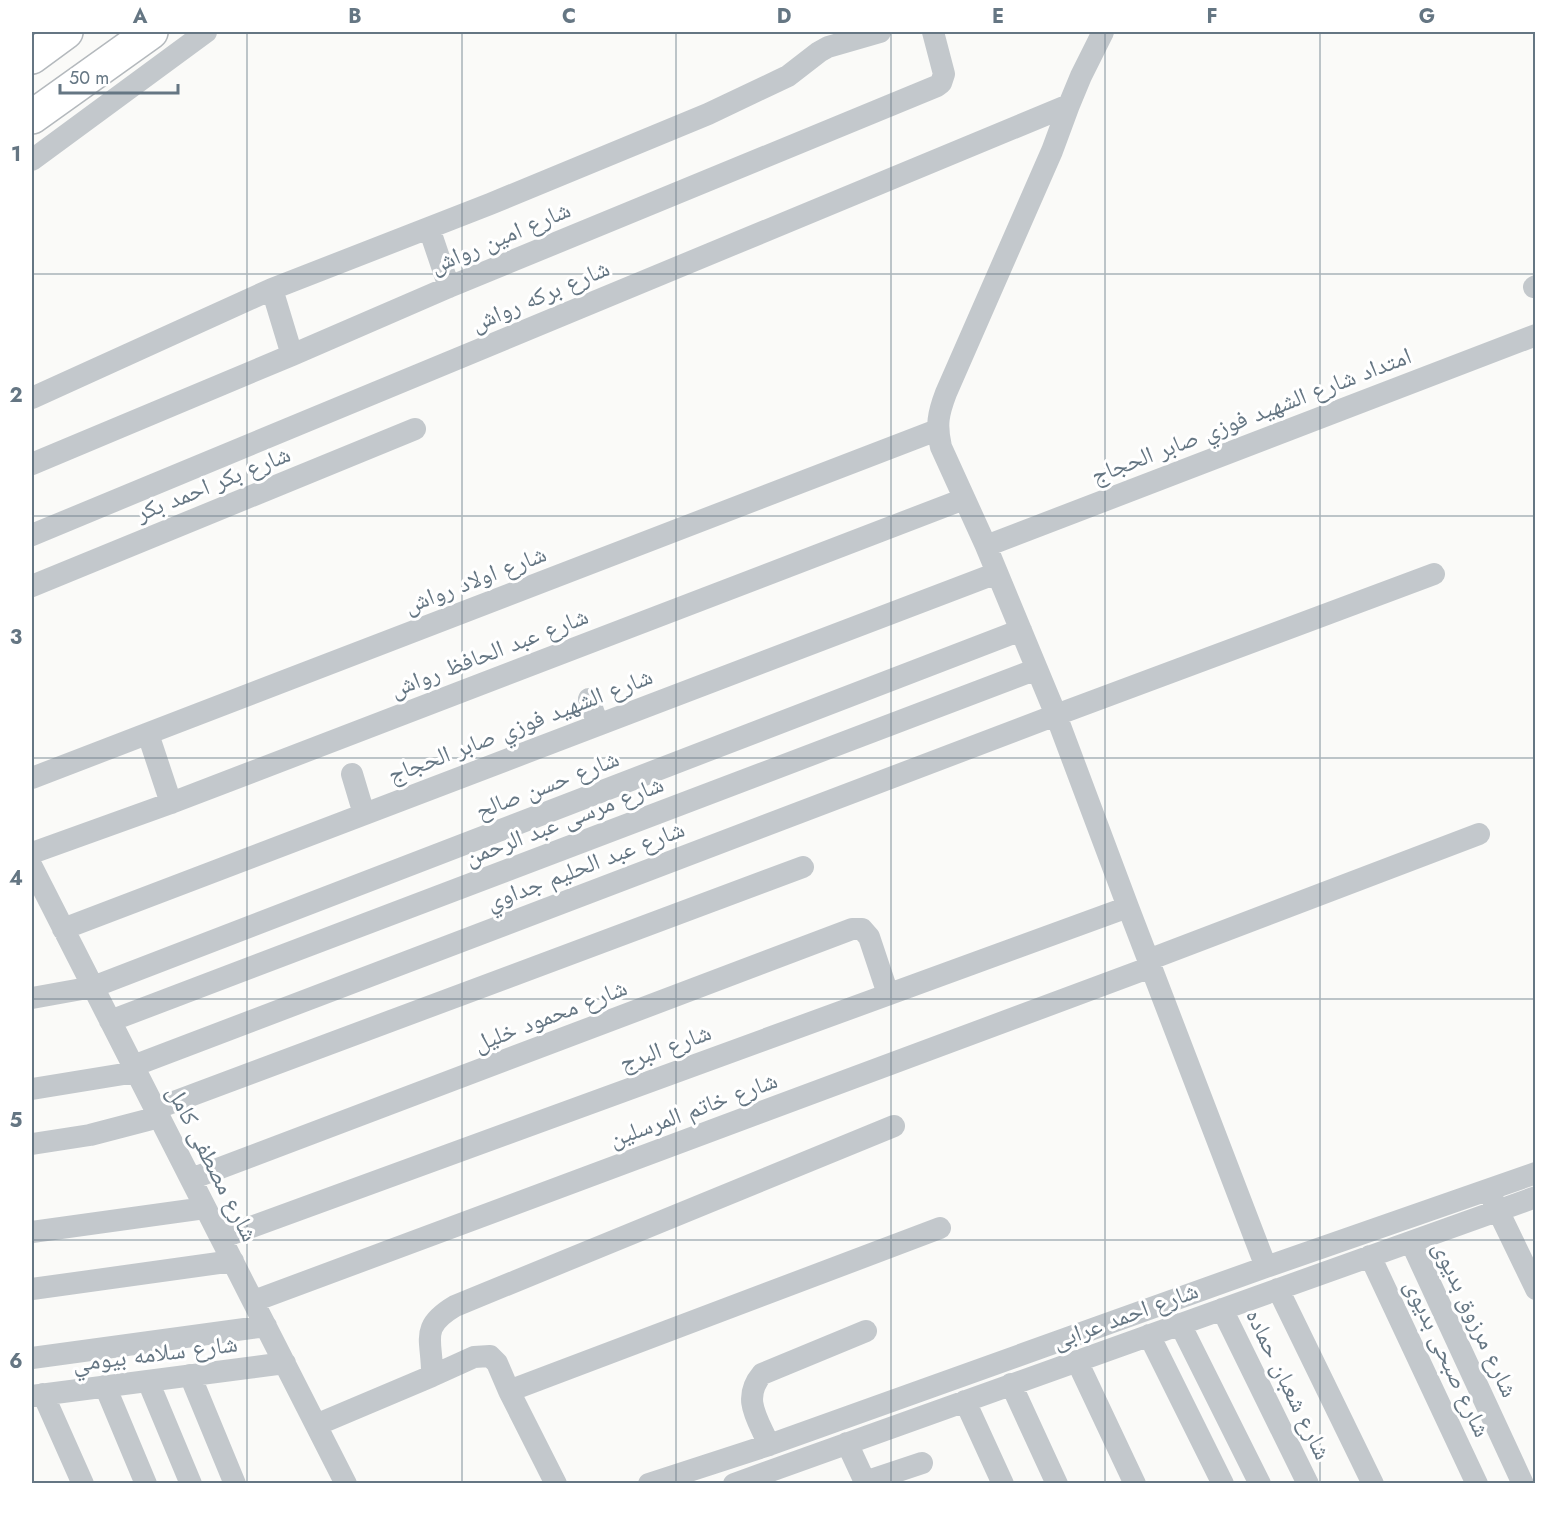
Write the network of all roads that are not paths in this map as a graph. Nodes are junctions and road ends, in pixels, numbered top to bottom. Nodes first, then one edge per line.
1 (66, 32) edge
2 (151, 32) edge
3 (206, 32) edge
4 (880, 32) edge
5 (933, 32) edge
6 (1103, 32) edge
7 (32, 57) edge
8 (1069, 105) junction
9 (32, 117) edge
10 (32, 160) edge
11 (429, 228) junction
12 (449, 286) junction
13 (272, 289) junction
14 (1536, 335) edge
15 (292, 355) junction
16 (32, 398) edge
17 (414, 429) dead end
18 (937, 430) junction
19 (32, 464) edge
20 (964, 499) junction
21 (32, 535) edge
22 (986, 546) junction
23 (997, 573) junction
24 (1434, 574) dead end
25 (32, 586) edge
26 (1021, 630) junction
27 (1037, 669) junction
28 (589, 699) dead end
29 (1056, 716) junction
30 (598, 724) junction
31 (148, 734) junction
32 (352, 774) dead end
33 (32, 778) edge
34 (171, 803) junction
35 (364, 814) junction
36 (1479, 834) dead end
37 (32, 853) edge
38 (32, 867) edge
39 (803, 867) dead end
40 (1128, 907) junction
41 (63, 928) junction
42 (1150, 964) junction
43 (93, 987) junction
44 (888, 994) junction
45 (32, 998) edge
46 (110, 1021) junction
47 (135, 1069) junction
48 (32, 1089) edge
49 (157, 1113) junction
50 (894, 1126) dead end
51 (32, 1144) edge
52 (1536, 1173) edge
53 (191, 1179) junction
54 (1536, 1197) edge
55 (1494, 1200) junction
56 (205, 1208) junction
57 (940, 1228) dead end
58 (32, 1232) edge
59 (221, 1238) junction
60 (1411, 1242) junction
61 (1370, 1256) junction
62 (233, 1261) junction
63 (1266, 1267) junction
64 (32, 1289) edge
65 (1278, 1289) junction
66 (1536, 1289) edge
67 (254, 1301) junction
68 (1222, 1309) junction
69 (1180, 1324) junction
70 (267, 1326) junction
71 (866, 1331) dead end
72 (1149, 1335) junction
73 (32, 1358) edge
74 (1077, 1361) junction
75 (285, 1363) junction
76 (190, 1375) junction
77 (432, 1376) junction
78 (148, 1381) junction
79 (1011, 1384) junction
80 (105, 1386) junction
81 (509, 1391) junction
82 (37, 1395) edge
83 (965, 1401) junction
84 (316, 1425) junction
85 (847, 1443) junction
86 (769, 1445) junction
87 (922, 1463) dead end
88 (782, 1475) edge
89 (744, 1482) edge
90 (866, 1483) edge
91 (83, 1484) edge
92 (146, 1484) edge
93 (191, 1484) edge
94 (235, 1484) edge
95 (346, 1484) edge
96 (556, 1484) edge
97 (649, 1484) edge
98 (1003, 1484) edge
99 (1057, 1484) edge
100 (1135, 1484) edge
101 (1223, 1484) edge
102 (1260, 1484) edge
103 (1308, 1484) edge
104 (1373, 1484) edge
105 (1477, 1484) edge
106 (1523, 1484) edge

1 - 7 highway
2 - 9 highway
3 - 10 street
4 - 11 street
5 - 12 street, شارع امين رواش
6 - 8 street
8 - 18 street
8 - 21 street, شارع بركه رواش
11 - 12 street
11 - 13 street
12 - 15 street, شارع امين رواش
13 - 15 street
13 - 16 street
14 - 22 street, امتداد شارع الشهيد فوزي صابر الحجاج
15 - 19 street, شارع امين رواش
17 - 25 street, شارع بكر احمد بكر
18 - 20 street
18 - 31 street, شارع اولاد رواش
20 - 22 street
20 - 34 street, شارع عبد الحافظ رواش
22 - 23 street
23 - 26 street
23 - 30 street, شارع الشهيد فوزي صابر الحجاج
24 - 29 street, شارع عبد الحليم جداوي
26 - 27 street
26 - 43 street, شارع حسن صالح
27 - 29 street
27 - 46 street, شارع مرسى عبد الرحمن
28 - 30 street
29 - 40 street
29 - 47 street, شارع عبد الحليم جداوي
30 - 35 street, شارع الشهيد فوزي صابر الحجاج
31 - 33 street, شارع اولاد رواش
31 - 34 street
32 - 35 street
34 - 37 street, شارع عبد الحافظ رواش
35 - 41 street, شارع الشهيد فوزي صابر الحجاج
36 - 42 street, شارع خاتم المرسلين
38 - 41 street, شارع مصطفى كامل
39 - 49 street
40 - 42 street
40 - 44 street, شارع البرج
41 - 43 street, شارع مصطفى كامل
42 - 63 street
42 - 67 street, شارع خاتم المرسلين
43 - 45 street, شارع حسن صالح
43 - 46 street, شارع مصطفى كامل
44 - 53 street, شارع محمود خليل
44 - 59 street, شارع البرج
46 - 47 street, شارع مصطفى كامل
47 - 48 street, شارع عبد الحليم جداوي
47 - 49 street, شارع مصطفى كامل
49 - 51 street
49 - 53 street, شارع مصطفى كامل
50 - 77 street
52 - 55 street
53 - 56 street, شارع مصطفى كامل
54 - 55 street, شارع احمد عرابى
55 - 60 street, شارع احمد عرابى
55 - 63 street
55 - 66 street
56 - 58 street
56 - 59 street, شارع مصطفى كامل
57 - 81 street
59 - 62 street, شارع مصطفى كامل
60 - 61 street, شارع احمد عرابى
60 - 106 street, شارع مرزوق بديوى
61 - 65 street, شارع احمد عرابى
61 - 105 street, شارع صبحى بديوى
62 - 64 street
62 - 67 street, شارع مصطفى كامل
63 - 86 street
65 - 68 street, شارع احمد عرابى
65 - 104 street
67 - 70 street, شارع مصطفى كامل
68 - 69 street, شارع احمد عرابى
68 - 103 street, شارع شعبان حماده
69 - 72 street, شارع احمد عرابى
69 - 102 street
70 - 73 street
70 - 75 street, شارع مصطفى كامل
71 - 86 street
72 - 74 street, شارع احمد عرابى
72 - 101 street
74 - 79 street, شارع احمد عرابى
74 - 100 street
75 - 76 street, شارع سلامه بيومي
75 - 84 street, شارع مصطفى كامل
76 - 78 street, شارع سلامه بيومي
76 - 94 street
77 - 81 street
77 - 84 street
78 - 80 street, شارع سلامه بيومي
78 - 93 street
79 - 83 street, شارع احمد عرابى
79 - 99 street
80 - 82 street, شارع سلامه بيومي
80 - 92 street
81 - 96 street
82 - 91 street
83 - 85 street, شارع احمد عرابى
83 - 98 street
84 - 95 street, شارع مصطفى كامل
85 - 88 street, شارع احمد عرابى
85 - 90 street
86 - 97 street
87 - 90 street
88 - 89 street, شارع احمد عرابى

